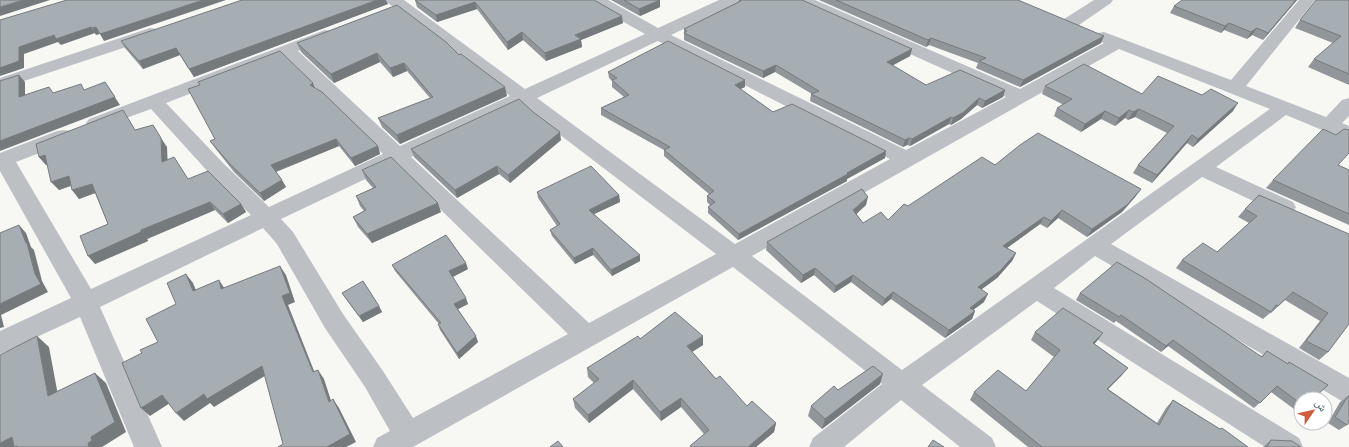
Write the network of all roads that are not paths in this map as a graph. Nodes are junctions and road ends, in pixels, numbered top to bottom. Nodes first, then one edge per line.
1 (596, 0) edge
2 (732, 0) edge
3 (802, 0) edge
4 (1105, 0) edge
5 (1299, 2) edge
6 (399, 5) edge
7 (164, 28) edge
8 (338, 31) edge
9 (659, 35) junction
10 (1117, 43) junction
11 (287, 50) junction
12 (0, 84) edge
13 (1234, 89) junction
14 (1020, 96) junction
15 (524, 97) junction
16 (153, 100) junction
17 (1349, 104) edge
18 (1284, 108) junction
19 (1329, 126) junction
20 (1349, 134) edge
21 (398, 155) junction
22 (907, 159) junction
23 (2, 160) edge
24 (1201, 168) junction
25 (1300, 214) edge
26 (266, 218) junction
27 (1094, 245) junction
28 (734, 255) junction
29 (1036, 289) junction
30 (86, 303) junction
31 (586, 336) junction
32 (0, 343) edge
33 (902, 384) junction
34 (1349, 392) edge
35 (408, 436) junction
36 (148, 447) edge
37 (388, 447) edge
38 (823, 447) edge
39 (982, 447) edge
40 (1289, 447) edge

1 - 9 street
2 - 9 street
3 - 14 street
4 - 10 street
5 - 13 street
6 - 15 street
7 - 12 street
8 - 11 street
9 - 15 street
9 - 22 street
10 - 13 street
10 - 14 street
11 - 16 street
11 - 21 street
13 - 18 street
14 - 22 street
15 - 21 street
15 - 28 street
16 - 23 street
16 - 26 street
17 - 19 street
18 - 19 street
18 - 24 street
19 - 20 street
21 - 26 street
21 - 31 street
22 - 28 street
23 - 30 street
24 - 25 street
24 - 27 street
26 - 30 street
26 - 35 street
27 - 29 street
27 - 34 street
28 - 31 street
28 - 33 street
29 - 33 street
29 - 40 street
30 - 32 street
30 - 36 street
31 - 35 street
33 - 38 street
33 - 39 street
35 - 37 street

